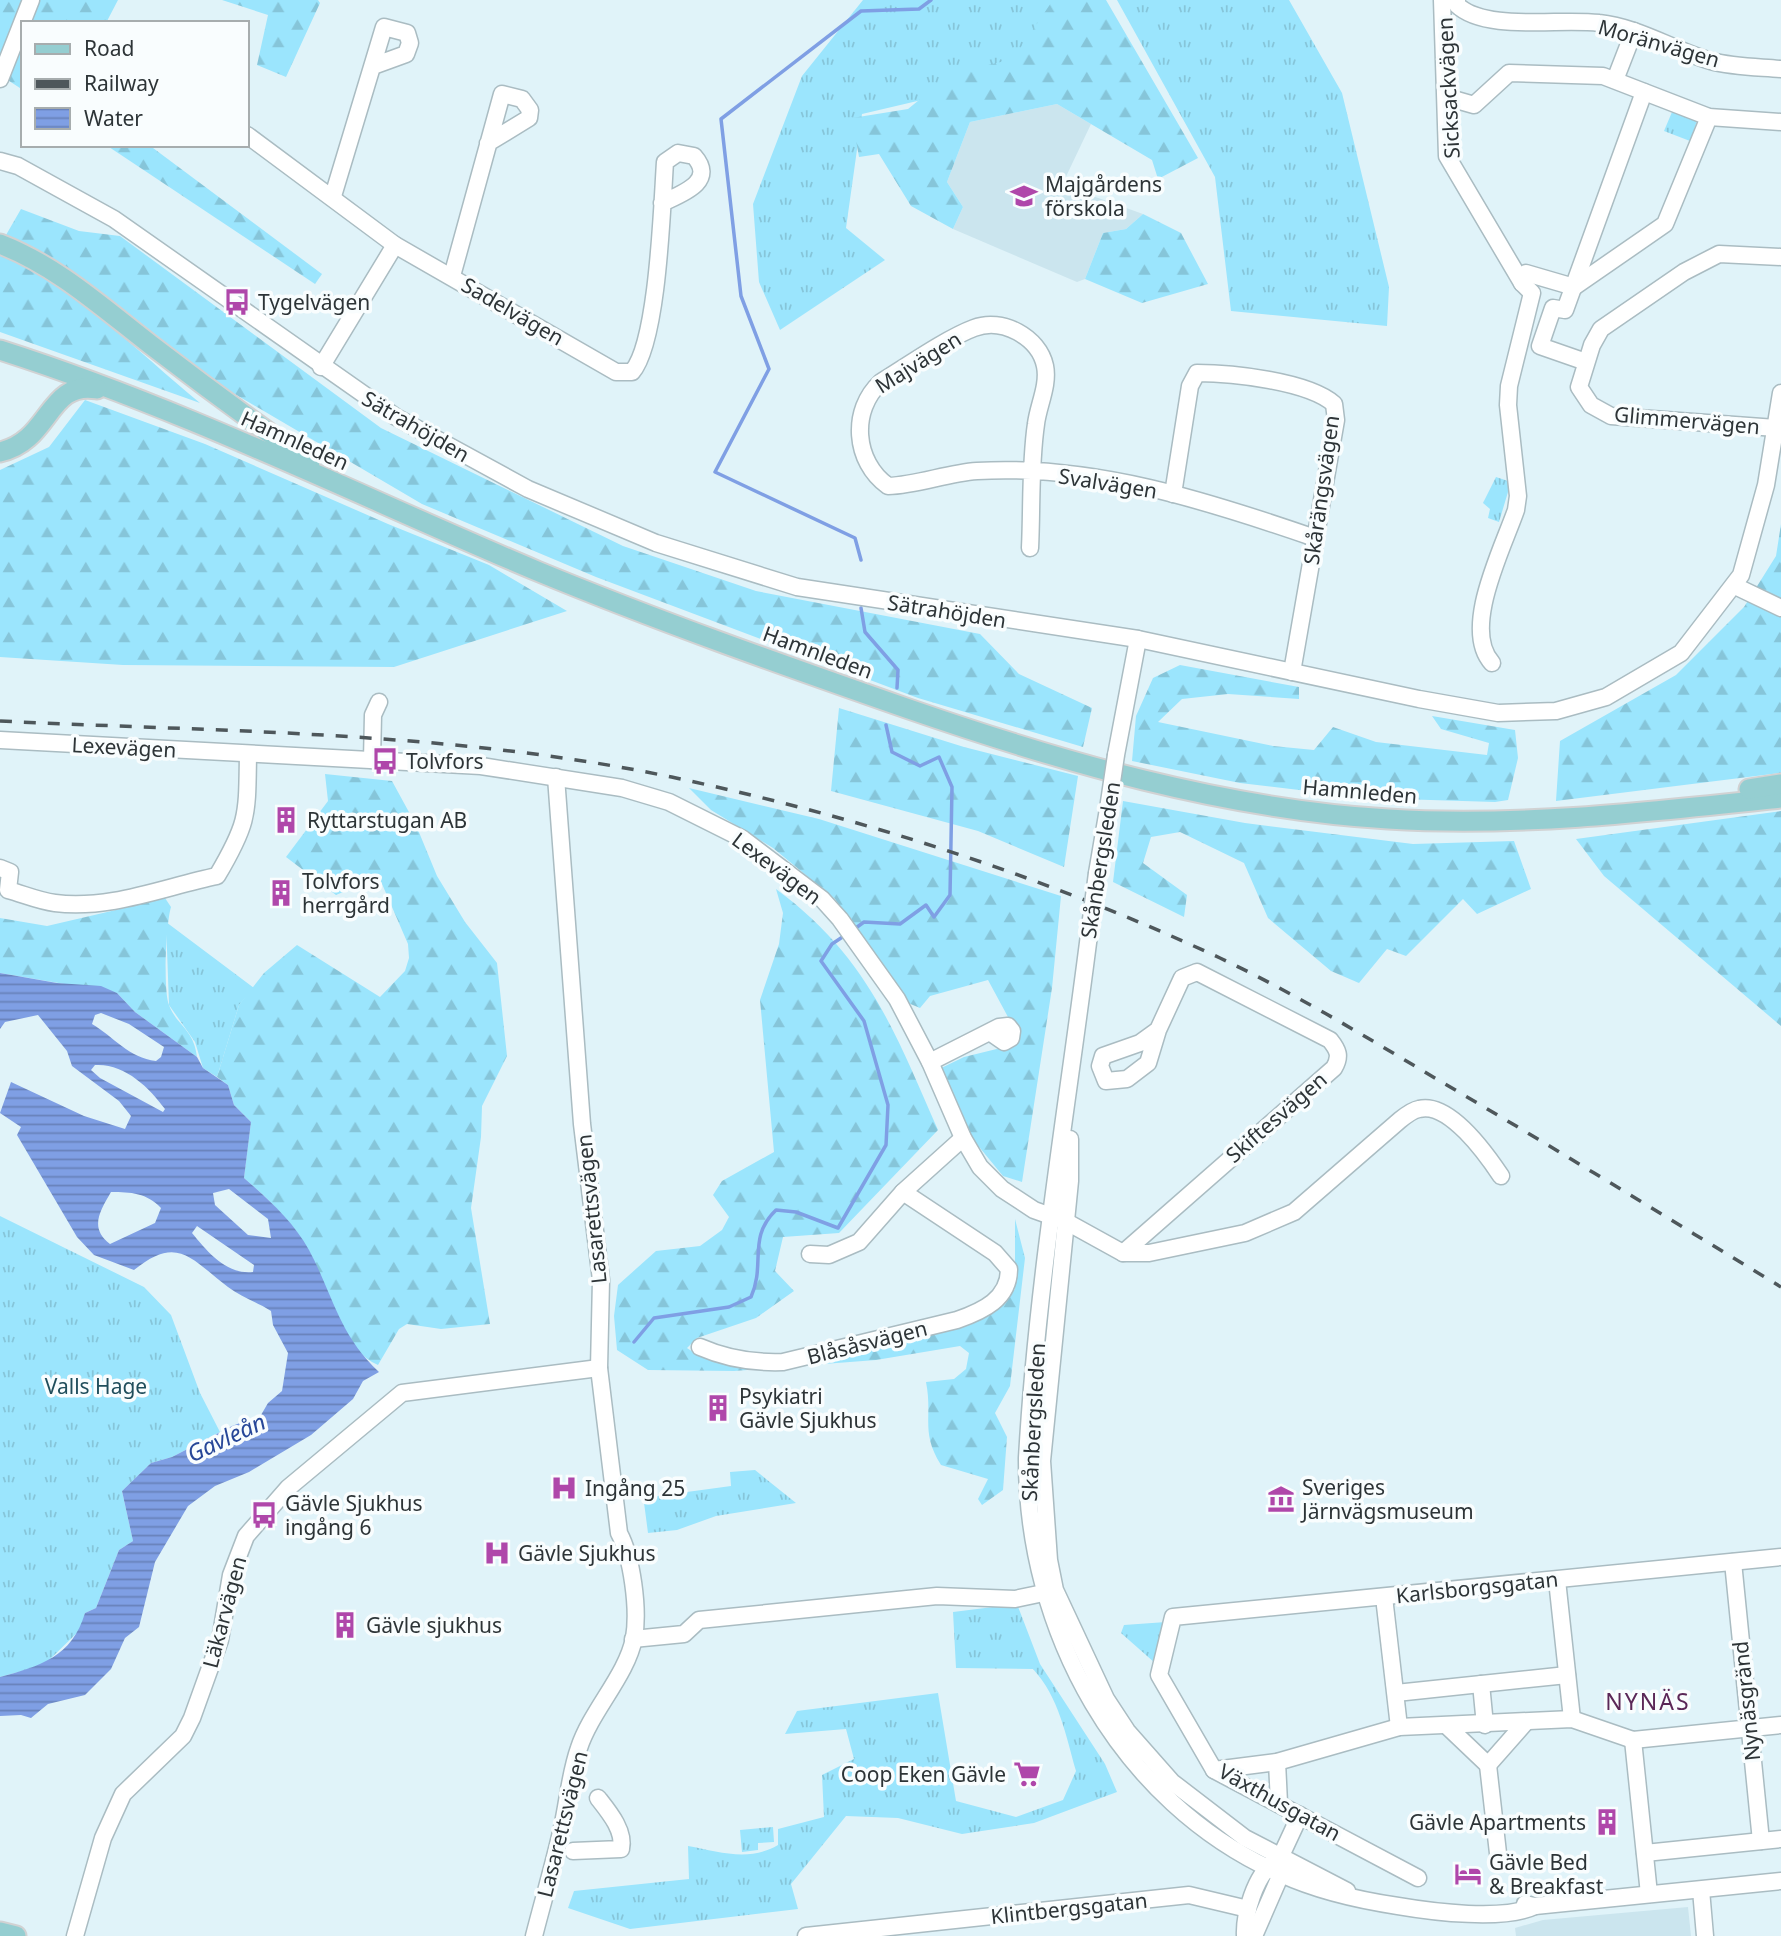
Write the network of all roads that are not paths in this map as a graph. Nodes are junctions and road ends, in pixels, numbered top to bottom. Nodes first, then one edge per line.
1 (31, 0) edge
2 (1452, 2) edge
3 (23, 21) edge
4 (21, 25) edge
5 (1634, 31) junction
6 (373, 66) dead end
7 (1781, 69) edge
8 (0, 79) edge
9 (1615, 80) junction
10 (1644, 92) junction
11 (1446, 97) junction
12 (1709, 117) junction
13 (1781, 122) edge
14 (248, 136) edge
15 (488, 143) dead end
16 (0, 149) edge
17 (0, 161) edge
18 (18, 166) junction
19 (333, 196) junction
20 (662, 203) dead end
21 (0, 244) edge
22 (395, 244) junction
23 (1781, 257) edge
24 (452, 276) junction
25 (1522, 283) junction
26 (1574, 287) junction
27 (1521, 338) junction
28 (1540, 346) junction
29 (0, 350) edge
30 (1586, 362) junction
31 (321, 367) junction
32 (121, 393) junction
33 (1781, 393) edge
34 (1776, 428) junction
35 (0, 452) edge
36 (1033, 472) junction
37 (896, 486) joint
38 (348, 488) junction
39 (1173, 494) junction
40 (1315, 538) junction
41 (1030, 548) dead end
42 (1735, 586) junction
43 (1781, 608) edge
44 (1138, 639) junction
45 (1492, 663) dead end
46 (1292, 672) junction
47 (379, 702) dead end
48 (0, 740) edge
49 (247, 754) junction
50 (372, 760) junction
51 (556, 777) junction
52 (1781, 784) edge
53 (1781, 798) edge
54 (1663, 808) junction
55 (5, 870) edge
56 (1158, 1030) dead end
57 (991, 1033) dead end
58 (930, 1062) junction
59 (963, 1138) junction
60 (1500, 1176) dead end
61 (903, 1192) junction
62 (1057, 1219) junction
63 (1123, 1253) junction
64 (810, 1254) dead end
65 (700, 1347) dead end
66 (599, 1368) junction
67 (1781, 1557) edge
68 (1732, 1562) junction
69 (1557, 1580) junction
70 (1049, 1592) junction
71 (1384, 1597) junction
72 (1173, 1617) joint
73 (634, 1639) junction
74 (1567, 1675) junction
75 (1481, 1684) junction
76 (1396, 1693) junction
77 (1572, 1719) junction
78 (1525, 1723) junction
79 (1485, 1725) junction
80 (1781, 1725) edge
81 (1447, 1726) junction
82 (1399, 1727) junction
83 (1749, 1729) junction
84 (1633, 1740) junction
85 (1277, 1762) junction
86 (1488, 1765) junction
87 (1214, 1770) junction
88 (598, 1798) dead end
89 (1279, 1803) junction
90 (1300, 1815) junction
91 (1781, 1839) edge
92 (1761, 1841) junction
93 (573, 1851) dead end
94 (1645, 1853) junction
95 (1499, 1862) dead end
96 (1276, 1867) junction
97 (1418, 1878) dead end
98 (1781, 1881) edge
99 (1701, 1890) junction
100 (1649, 1894) junction
101 (1248, 1909) junction
102 (0, 1932) edge
103 (16, 1936) edge
104 (75, 1936) edge
105 (534, 1936) edge
106 (806, 1936) edge
107 (1245, 1936) edge
108 (1254, 1936) edge
109 (1705, 1936) edge

1 - 3 street
2 - 5 street, Moränvägen
2 - 11 street, Sicksackvägen
4 - 8 street
5 - 7 street, Moränvägen
5 - 9 street
6 - 19 street
9 - 10 street
9 - 11 street
10 - 12 street
10 - 26 street
11 - 25 street, Sicksackvägen
12 - 13 street
12 - 26 street
14 - 19 street, Sadelvägen
15 - 24 street
16 - 18 street, Sätrahöjden
17 - 18 street, Sätrahöjden
18 - 31 street, Sätrahöjden
19 - 22 street, Sadelvägen
20 - 24 street, Sadelvägen
21 - 38 main road
22 - 24 street, Sadelvägen
22 - 31 street
23 - 30 street, Glimmervägen
25 - 26 street
25 - 27 street, Sicksackvägen
26 - 28 street
27 - 28 street
27 - 45 street, Sicksackvägen
28 - 30 street
29 - 32 main road, Hamnleden
30 - 34 street, Glimmervägen
31 - 44 street, Sätrahöjden
32 - 35 main road
32 - 38 main road, Hamnleden
33 - 34 street, Sätrahöjden
34 - 42 street, Sätrahöjden
36 - 37 street, Svalvägen
36 - 37 street, Majvägen
36 - 39 street, Svalvägen
36 - 41 street, Majvägen
38 - 54 main road, Hamnleden
39 - 40 street, Svalvägen
39 - 40 street, Skårängsvägen
40 - 46 street, Skårängsvägen
42 - 43 street
42 - 46 street, Sätrahöjden
44 - 46 street, Sätrahöjden
44 - 62 street, Skånbergsleden, bridge
47 - 50 street
48 - 49 street, Lexevägen
49 - 50 street, Lexevägen
49 - 55 street
50 - 51 street, Lexevägen
51 - 58 street, Lexevägen
51 - 66 street, Lasarettsvägen
52 - 54 main road, Hamnleden
53 - 54 main road, Hamnleden
56 - 63 street, Skiftesvägen
57 - 58 street
58 - 59 street, Lexevägen
59 - 61 street
59 - 62 street, Lexevägen
60 - 63 street
61 - 64 street
61 - 65 street, Blåsåsvägen
62 - 63 street
62 - 70 street, Skånbergsleden
66 - 73 street, Lasarettsvägen
66 - 104 street, Läkarvägen
67 - 68 street, Karlsborgsgatan
68 - 69 street, Karlsborgsgatan
68 - 83 street, Nynäsgränd
69 - 71 street, Karlsborgsgatan
69 - 74 street
70 - 73 street
70 - 96 street, Skånbergsleden
71 - 72 street, Karlsborgsgatan
71 - 76 street
72 - 87 street, Växthusgatan
73 - 105 street, Lasarettsvägen
74 - 75 street
74 - 77 street
75 - 76 street
75 - 79 street
76 - 82 street
77 - 78 street
77 - 84 street
78 - 79 street
78 - 86 street
79 - 81 street
80 - 83 street
81 - 82 street
81 - 86 street
82 - 85 street
83 - 84 street
83 - 92 street, Nynäsgränd
84 - 94 street
85 - 87 street
85 - 89 street
86 - 95 street
87 - 89 street, Växthusgatan
88 - 93 street
89 - 90 street, Växthusgatan
90 - 96 street
90 - 97 street, Växthusgatan
91 - 92 street
92 - 94 street
94 - 100 street
96 - 100 street, Skånbergsleden
96 - 101 street
96 - 108 street
98 - 99 street
99 - 100 street
99 - 109 street
101 - 106 street, Klintbergsgatan
101 - 107 street
102 - 103 main road

